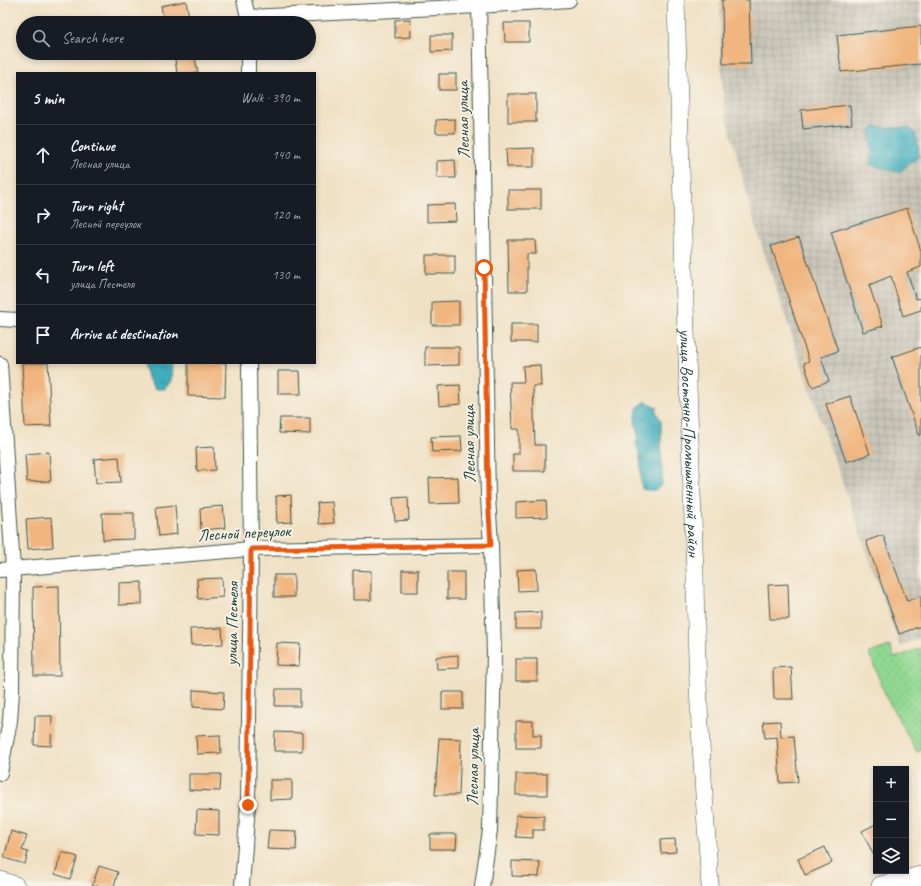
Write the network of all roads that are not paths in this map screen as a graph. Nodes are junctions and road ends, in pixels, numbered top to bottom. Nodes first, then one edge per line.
1 (244, 0) edge
2 (569, 0) edge
3 (676, 0) edge
4 (479, 3) edge
5 (247, 16) edge
6 (302, 16) edge
7 (248, 60) edge
8 (248, 72) edge
9 (0, 319) edge
10 (16, 320) edge
11 (0, 364) edge
12 (249, 364) edge
13 (491, 545) junction
14 (251, 549) junction
15 (6, 569) edge
16 (0, 773) edge
17 (921, 876) edge
18 (0, 881) edge
19 (14, 886) edge
20 (242, 886) edge
21 (482, 886) edge
22 (710, 886) edge
23 (881, 886) edge

1 - 5 street
2 - 4 street
3 - 22 street, улица Восточно-Промышленный район
4 - 6 street
4 - 13 street, Лесная улица
7 - 8 street
9 - 10 street
11 - 15 street
12 - 14 street, улица Пестеля
13 - 14 street, Лесной переулок
13 - 21 street, Лесная улица
14 - 15 street, Лесной переулок
14 - 20 street, улица Пестеля
15 - 16 street
17 - 23 main road
18 - 19 main road

